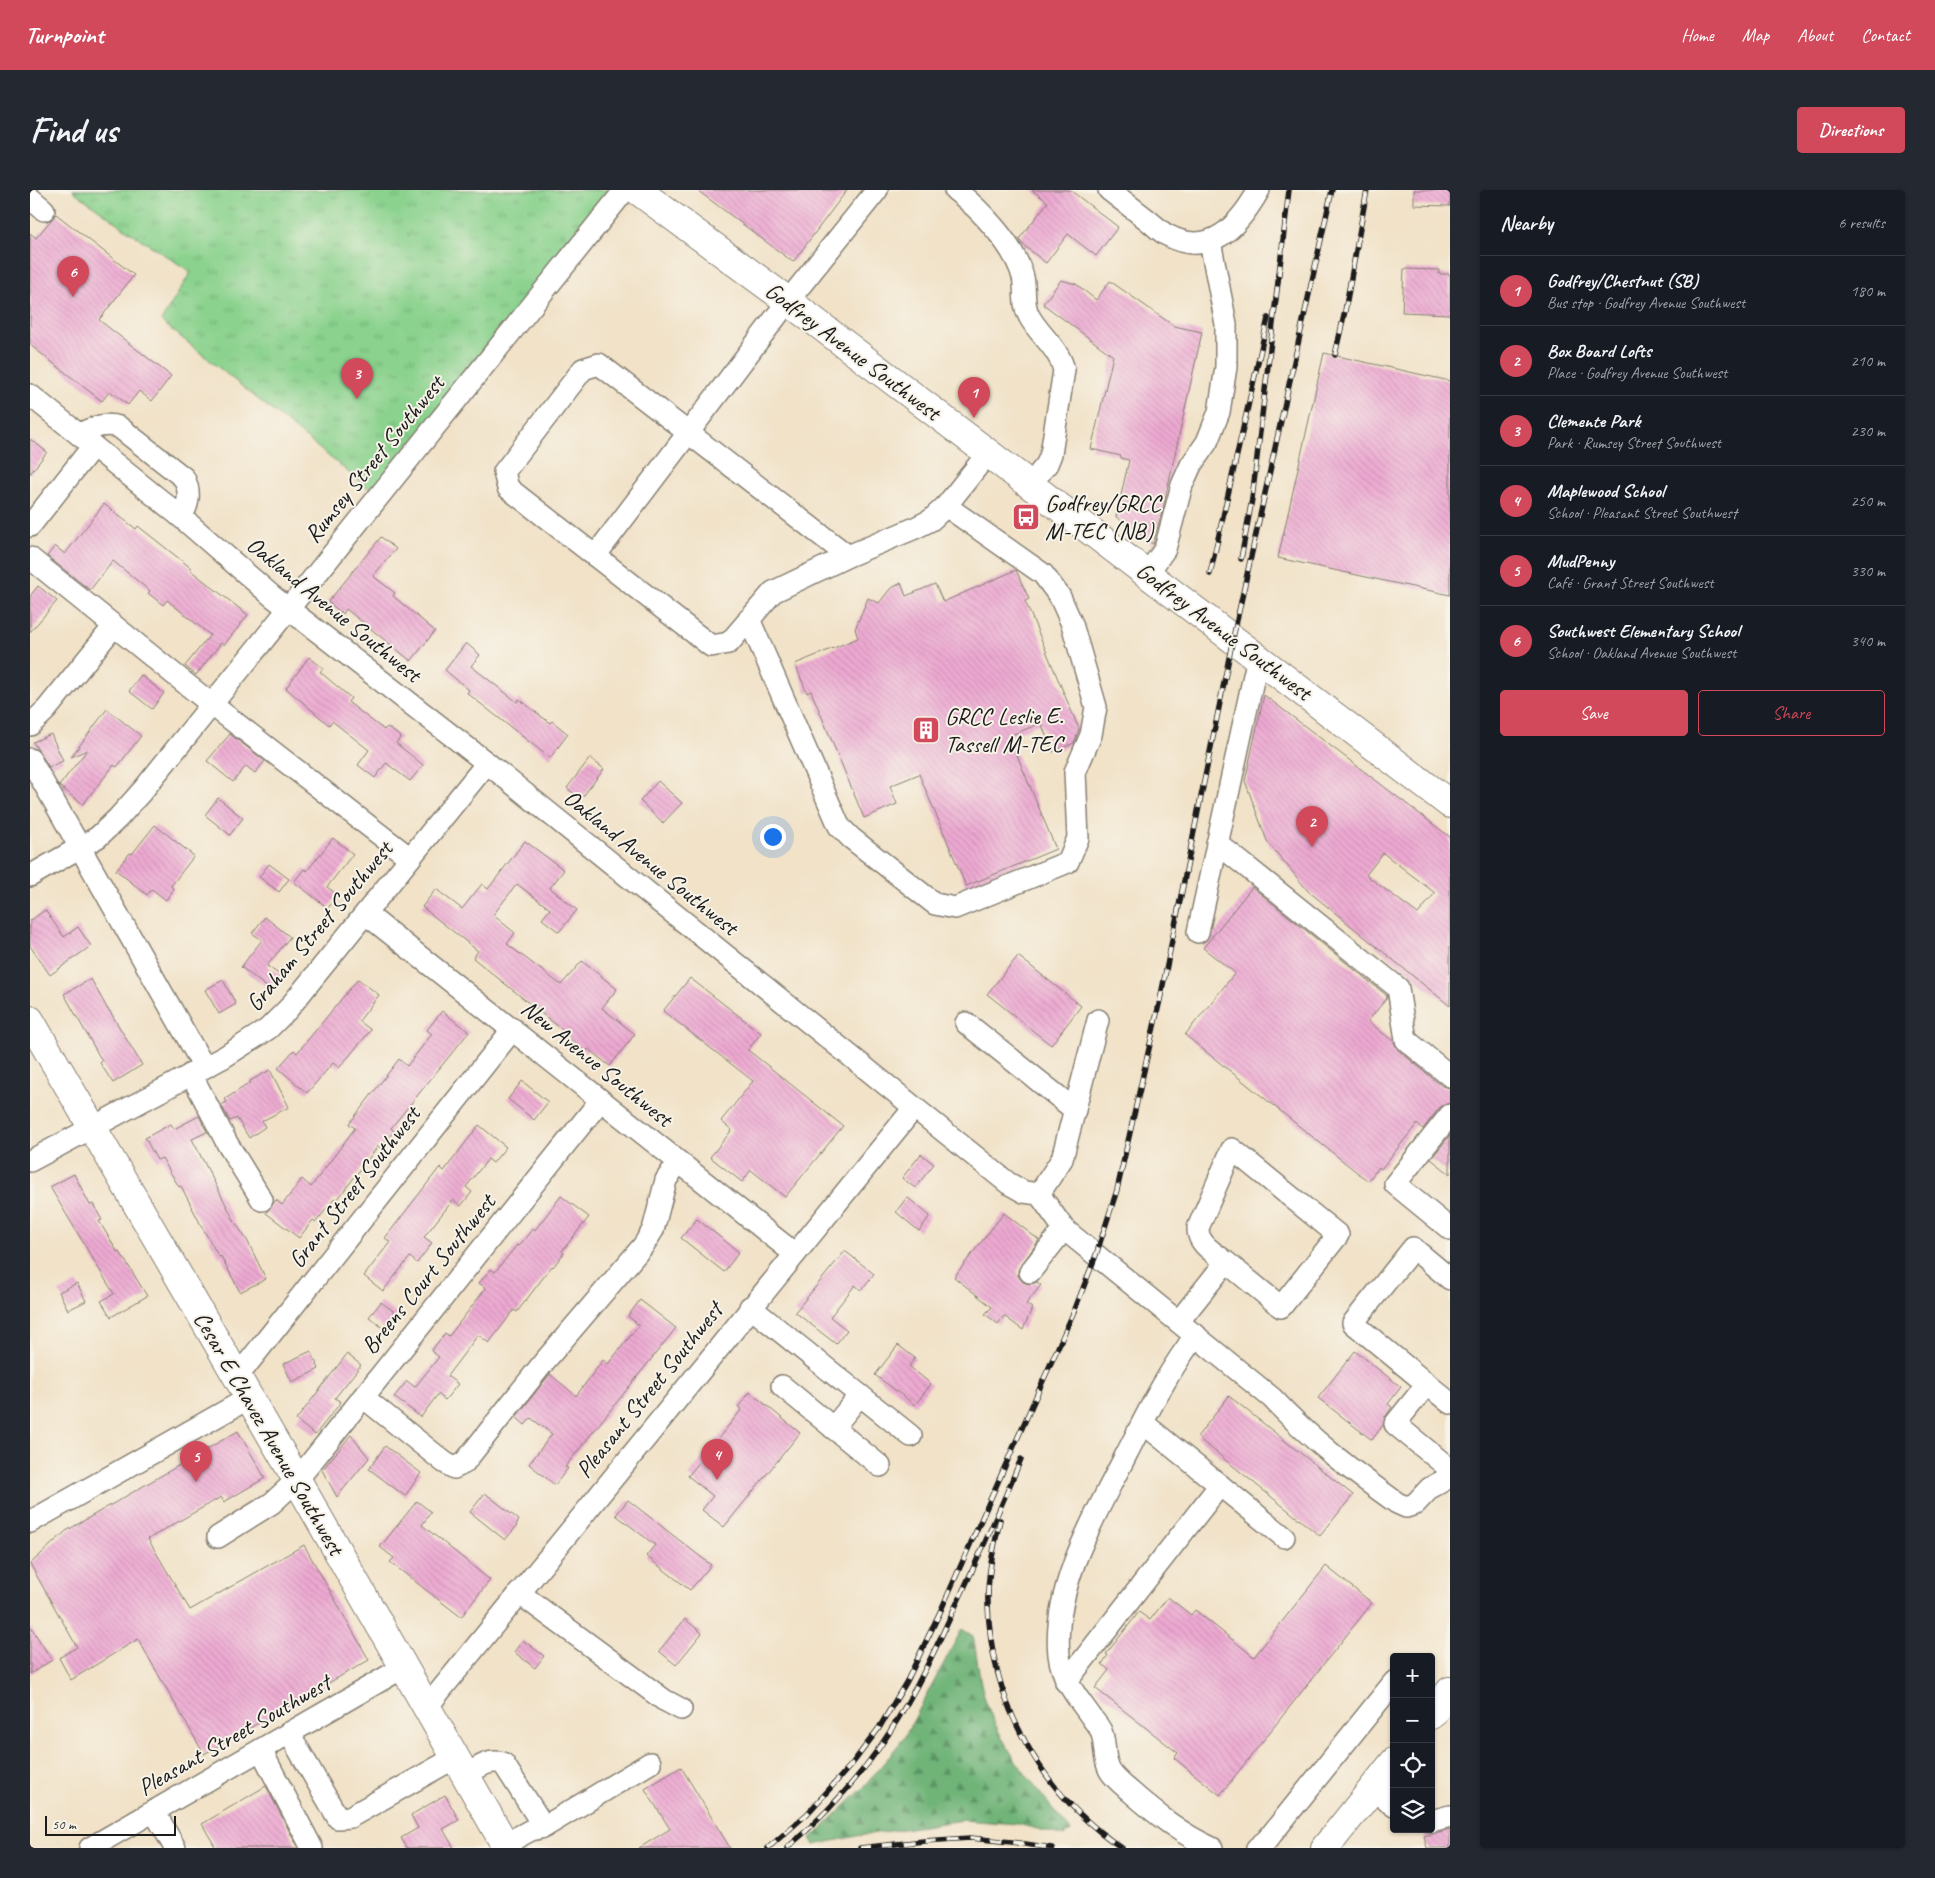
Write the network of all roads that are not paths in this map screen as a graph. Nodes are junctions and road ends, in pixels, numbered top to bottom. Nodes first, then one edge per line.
1 (624, 190) edge
2 (637, 190) edge
3 (877, 190) edge
4 (955, 190) edge
5 (1109, 190) edge
6 (1259, 190) edge
7 (1210, 241) junction
8 (788, 301) junction
9 (30, 395) edge
10 (688, 432) junction
11 (86, 440) junction
12 (988, 453) junction
13 (1030, 485) junction
14 (946, 506) junction
15 (181, 517) junction
16 (30, 526) edge
17 (596, 556) junction
18 (848, 556) junction
19 (30, 558) edge
20 (1147, 574) junction
21 (288, 608) junction
22 (749, 619) junction
23 (114, 626) junction
24 (1258, 656) junction
25 (211, 704) junction
26 (30, 725) edge
27 (30, 759) edge
28 (487, 763) junction
29 (1450, 804) edge
30 (1217, 843) junction
31 (80, 848) junction
32 (410, 858) junction
33 (30, 876) edge
34 (366, 914) junction
35 (1198, 932) dead end
36 (30, 1020) edge
37 (1098, 1020) dead end
38 (966, 1022) dead end
39 (513, 1029) junction
40 (198, 1071) junction
41 (1450, 1076) edge
42 (600, 1101) junction
43 (914, 1108) junction
44 (1075, 1110) junction
45 (1450, 1115) edge
46 (91, 1127) junction
47 (30, 1160) edge
48 (678, 1162) junction
49 (1039, 1194) junction
50 (262, 1200) dead end
51 (1064, 1228) junction
52 (1450, 1229) edge
53 (795, 1254) junction
54 (1226, 1262) junction
55 (1030, 1272) dead end
56 (1450, 1279) edge
57 (750, 1307) junction
58 (1179, 1321) junction
59 (1196, 1335) junction
60 (1427, 1384) junction
61 (782, 1386) dead end
62 (243, 1387) junction
63 (363, 1396) junction
64 (860, 1396) junction
65 (1450, 1403) edge
66 (1143, 1423) junction
67 (834, 1428) junction
68 (911, 1436) dead end
69 (880, 1466) dead end
70 (1450, 1469) edge
71 (1450, 1477) edge
72 (297, 1480) junction
73 (1220, 1485) junction
74 (30, 1522) edge
75 (218, 1537) dead end
76 (1284, 1537) dead end
77 (519, 1593) junction
78 (404, 1667) junction
79 (1066, 1682) junction
80 (1390, 1687) edge
81 (1450, 1691) edge
82 (427, 1707) junction
83 (681, 1709) dead end
84 (1435, 1710) edge
85 (290, 1733) junction
86 (261, 1750) junction
87 (650, 1763) dead end
88 (461, 1766) junction
89 (1390, 1767) edge
90 (1372, 1789) junction
91 (1390, 1803) edge
92 (154, 1811) junction
93 (1450, 1816) edge
94 (1435, 1820) edge
95 (544, 1827) junction
96 (1268, 1845) edge
97 (506, 1846) edge
98 (90, 1848) edge
99 (175, 1848) edge
100 (312, 1848) edge
101 (1212, 1848) edge
102 (1325, 1848) edge

1 - 21 street, Rumsey Street Southwest
2 - 8 main road, Godfrey Avenue Southwest
3 - 8 street
4 - 13 street
5 - 7 street
6 - 7 street
7 - 20 street
8 - 10 street
8 - 12 main road, Godfrey Avenue Southwest
9 - 11 street, Oakland Avenue Southwest
10 - 17 street
10 - 17 street
10 - 18 street
11 - 15 street, Oakland Avenue Southwest
11 - 15 street
11 - 16 street
12 - 13 main road, Godfrey Avenue Southwest
12 - 14 street
13 - 20 main road, Godfrey Avenue Southwest
14 - 18 street
14 - 22 street
15 - 21 street, Oakland Avenue Southwest
17 - 22 street
18 - 22 street
19 - 23 street
20 - 24 main road, Godfrey Avenue Southwest
21 - 25 street, Rumsey Street Southwest
21 - 28 street, Oakland Avenue Southwest
23 - 25 street
23 - 26 street
24 - 29 main road, Godfrey Avenue Southwest
24 - 30 street
25 - 31 street, Rumsey Street Southwest
25 - 32 street
27 - 31 street
28 - 32 street, Graham Street Southwest
28 - 43 street, Oakland Avenue Southwest
30 - 35 street
30 - 41 street
31 - 33 street, Rumsey Street Southwest
31 - 40 street
32 - 34 street, Graham Street Southwest
34 - 39 street, New Avenue Southwest
34 - 40 street, Graham Street Southwest
36 - 46 main road, Cesar E Chavez Avenue Southwest
37 - 44 street
38 - 44 street
39 - 42 street, New Avenue Southwest
39 - 62 street, Grant Street Southwest
40 - 46 street, Graham Street Southwest
40 - 50 street
42 - 48 street, New Avenue Southwest
42 - 63 street, Breens Court Southwest
43 - 49 street, Oakland Avenue Southwest
43 - 53 street, Pleasant Street Southwest
44 - 49 street
45 - 52 street
46 - 47 street, Graham Street Southwest
46 - 62 main road, Cesar E Chavez Avenue Southwest
48 - 53 street, New Avenue Southwest
48 - 63 street
49 - 51 street
51 - 55 street
51 - 58 street
53 - 57 street, Pleasant Street Southwest
54 - 54 street
54 - 58 street
56 - 60 street
57 - 64 street
57 - 77 street, Pleasant Street Southwest
58 - 59 street
59 - 66 street
59 - 71 street
60 - 65 street
60 - 70 street
61 - 67 street
62 - 72 main road, Cesar E Chavez Avenue Southwest
62 - 74 street, Grant Street Southwest
63 - 72 street, Breens Court Southwest
64 - 67 street
64 - 68 street
66 - 73 street
66 - 79 street
67 - 69 street
72 - 75 street, Breens Court Southwest
72 - 78 main road, Cesar E Chavez Avenue Southwest
73 - 76 street
73 - 79 street
77 - 82 street, Pleasant Street Southwest
77 - 83 street
78 - 82 main road, Cesar E Chavez Avenue Southwest
78 - 85 street, Pleasant Street Southwest
79 - 101 street
80 - 96 street
81 - 84 main road
82 - 88 main road, Cesar E Chavez Avenue Southwest
85 - 86 street, Pleasant Street Southwest
85 - 88 street
86 - 92 street, Pleasant Street Southwest
86 - 100 street
87 - 95 street
88 - 95 street
88 - 97 main road, Cesar E Chavez Avenue Southwest
89 - 90 main road
90 - 91 street
90 - 102 main road
92 - 98 street, Pleasant Street Southwest
92 - 99 street
93 - 94 street
95 - 97 street

